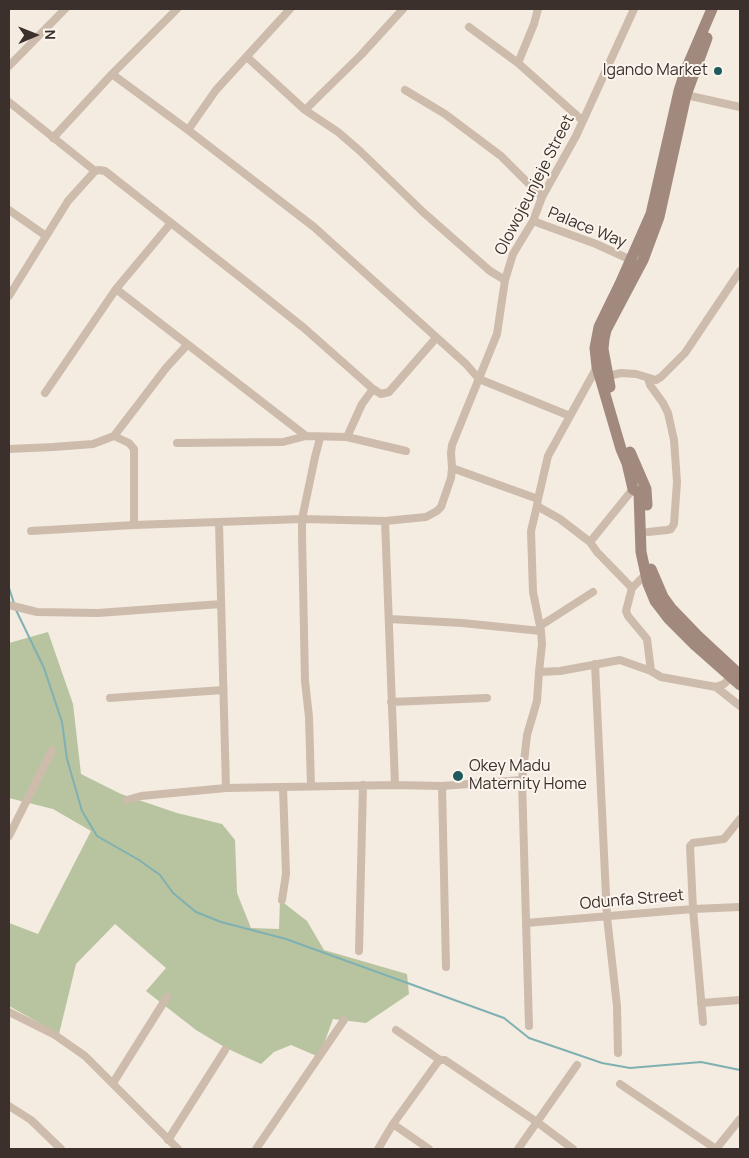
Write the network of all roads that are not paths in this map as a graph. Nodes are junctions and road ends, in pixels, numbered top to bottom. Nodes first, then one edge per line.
1 (65, 9) edge
2 (177, 9) edge
3 (290, 9) edge
4 (403, 9) edge
5 (538, 9) edge
6 (634, 9) edge
7 (712, 9) edge
8 (718, 9) edge
9 (469, 28) dead end
10 (247, 57) junction
11 (518, 64) junction
12 (9, 66) edge
13 (112, 74) junction
14 (406, 90) dead end
15 (686, 95) junction
16 (9, 102) edge
17 (740, 108) edge
18 (305, 110) junction
19 (584, 120) junction
20 (188, 130) junction
21 (54, 138) junction
22 (95, 171) junction
23 (542, 197) junction
24 (9, 210) edge
25 (533, 221) junction
26 (170, 223) junction
27 (46, 236) junction
28 (631, 260) junction
29 (740, 270) edge
30 (505, 280) junction
31 (116, 289) junction
32 (9, 296) edge
33 (436, 338) junction
34 (186, 345) junction
35 (597, 368) junction
36 (608, 376) junction
37 (479, 378) junction
38 (648, 378) junction
39 (373, 389) junction
40 (45, 393) dead end
41 (570, 416) junction
42 (114, 436) junction
43 (306, 436) junction
44 (347, 437) junction
45 (320, 438) junction
46 (177, 443) dead end
47 (9, 448) edge
48 (406, 451) dead end
49 (452, 468) junction
50 (634, 488) junction
51 (538, 502) junction
52 (302, 519) junction
53 (385, 521) junction
54 (219, 523) junction
55 (134, 525) junction
56 (31, 531) dead end
57 (648, 532) junction
58 (590, 542) junction
59 (645, 575) junction
60 (632, 588) junction
61 (593, 592) dead end
62 (221, 604) junction
63 (12, 606) edge
64 (389, 619) junction
65 (541, 629) junction
66 (595, 664) junction
67 (651, 670) junction
68 (539, 672) junction
69 (736, 676) edge
70 (740, 685) edge
71 (716, 688) junction
72 (223, 690) junction
73 (110, 698) dead end
74 (487, 698) dead end
75 (391, 702) junction
76 (740, 706) edge
77 (52, 750) dead end
78 (522, 780) junction
79 (363, 785) junction
80 (395, 785) junction
81 (283, 786) junction
82 (311, 786) junction
83 (442, 786) junction
84 (226, 788) junction
85 (127, 800) dead end
86 (740, 820) edge
87 (9, 836) edge
88 (282, 900) dead end
89 (740, 907) edge
90 (693, 909) junction
91 (607, 917) junction
92 (526, 923) junction
93 (359, 951) dead end
94 (446, 967) dead end
95 (167, 997) dead end
96 (740, 1000) edge
97 (702, 1003) junction
98 (9, 1012) edge
99 (344, 1020) dead end
100 (703, 1022) dead end
101 (529, 1026) dead end
102 (396, 1030) dead end
103 (225, 1050) dead end
104 (618, 1053) dead end
105 (440, 1060) junction
106 (577, 1064) dead end
107 (112, 1083) junction
108 (620, 1084) dead end
109 (9, 1106) edge
110 (740, 1119) edge
111 (537, 1122) junction
112 (393, 1124) junction
113 (168, 1140) junction
114 (52, 1146) edge
115 (61, 1149) edge
116 (178, 1149) edge
117 (256, 1149) edge
118 (378, 1149) edge
119 (429, 1149) edge
120 (518, 1149) edge
121 (573, 1149) edge
122 (716, 1149) edge

1 - 12 street
2 - 13 street
3 - 10 street
4 - 18 street
5 - 11 street
6 - 19 street, Olowojeunjeje Street
7 - 28 main road
8 - 15 main road
9 - 11 street
10 - 18 street
10 - 20 street
11 - 19 street
13 - 20 street
13 - 21 street
14 - 23 street
15 - 17 street
15 - 36 main road
16 - 21 street
18 - 30 street
19 - 23 street, Olowojeunjeje Street
20 - 33 street
21 - 22 street
22 - 26 street
22 - 27 street
23 - 25 street, Olowojeunjeje Street
24 - 27 street
25 - 28 street, Palace Way
25 - 30 street, Olowojeunjeje Street
26 - 31 street
26 - 39 street
27 - 32 street
28 - 35 main road
29 - 38 street
30 - 37 street, Olowojeunjeje Street
31 - 34 street
31 - 40 street
33 - 37 street
33 - 39 street
34 - 42 street
34 - 43 street
35 - 41 street
35 - 50 main road
36 - 38 street
36 - 57 main road
37 - 41 street
37 - 49 street, Olowojeunjeje Street
38 - 57 street
39 - 44 street
41 - 51 street
42 - 47 street
42 - 55 street
43 - 45 street
43 - 46 street
44 - 45 street
44 - 48 street
45 - 52 street
49 - 51 street
49 - 53 street, Olowojeunjeje Street
50 - 58 street
50 - 59 main road
51 - 58 street
51 - 65 street
52 - 53 street, Olowojeunjeje Street
52 - 54 street, Olowojeunjeje Street
52 - 82 street
53 - 64 street
54 - 55 street, Olowojeunjeje Street
54 - 62 street
55 - 56 street, Olowojeunjeje Street
57 - 69 main road
58 - 60 street
59 - 60 street
59 - 69 main road
60 - 67 street
61 - 65 street
62 - 63 street
62 - 72 street
64 - 65 street
64 - 75 street
65 - 68 street
66 - 67 street
66 - 68 street
66 - 91 street
67 - 71 street
68 - 78 street
69 - 70 main road
69 - 71 street
71 - 76 street
72 - 73 street
72 - 84 street
74 - 75 street
75 - 80 street
77 - 87 street
78 - 83 street
78 - 92 street
79 - 80 street
79 - 82 street
79 - 93 street
80 - 83 street
81 - 82 street
81 - 84 street
81 - 88 street
83 - 94 street
84 - 85 street
86 - 90 street
89 - 90 street, Odunfa Street
90 - 91 street, Odunfa Street
90 - 97 street
91 - 92 street, Odunfa Street
91 - 104 street
92 - 101 street
95 - 107 street
96 - 97 street
97 - 100 street
98 - 107 street
99 - 117 street
102 - 105 street
103 - 113 street
105 - 111 street
105 - 112 street
106 - 111 street
107 - 113 street
108 - 122 street
109 - 114 street
110 - 122 street
111 - 120 street
111 - 121 street
112 - 118 street
112 - 119 street
113 - 116 street
114 - 115 street

